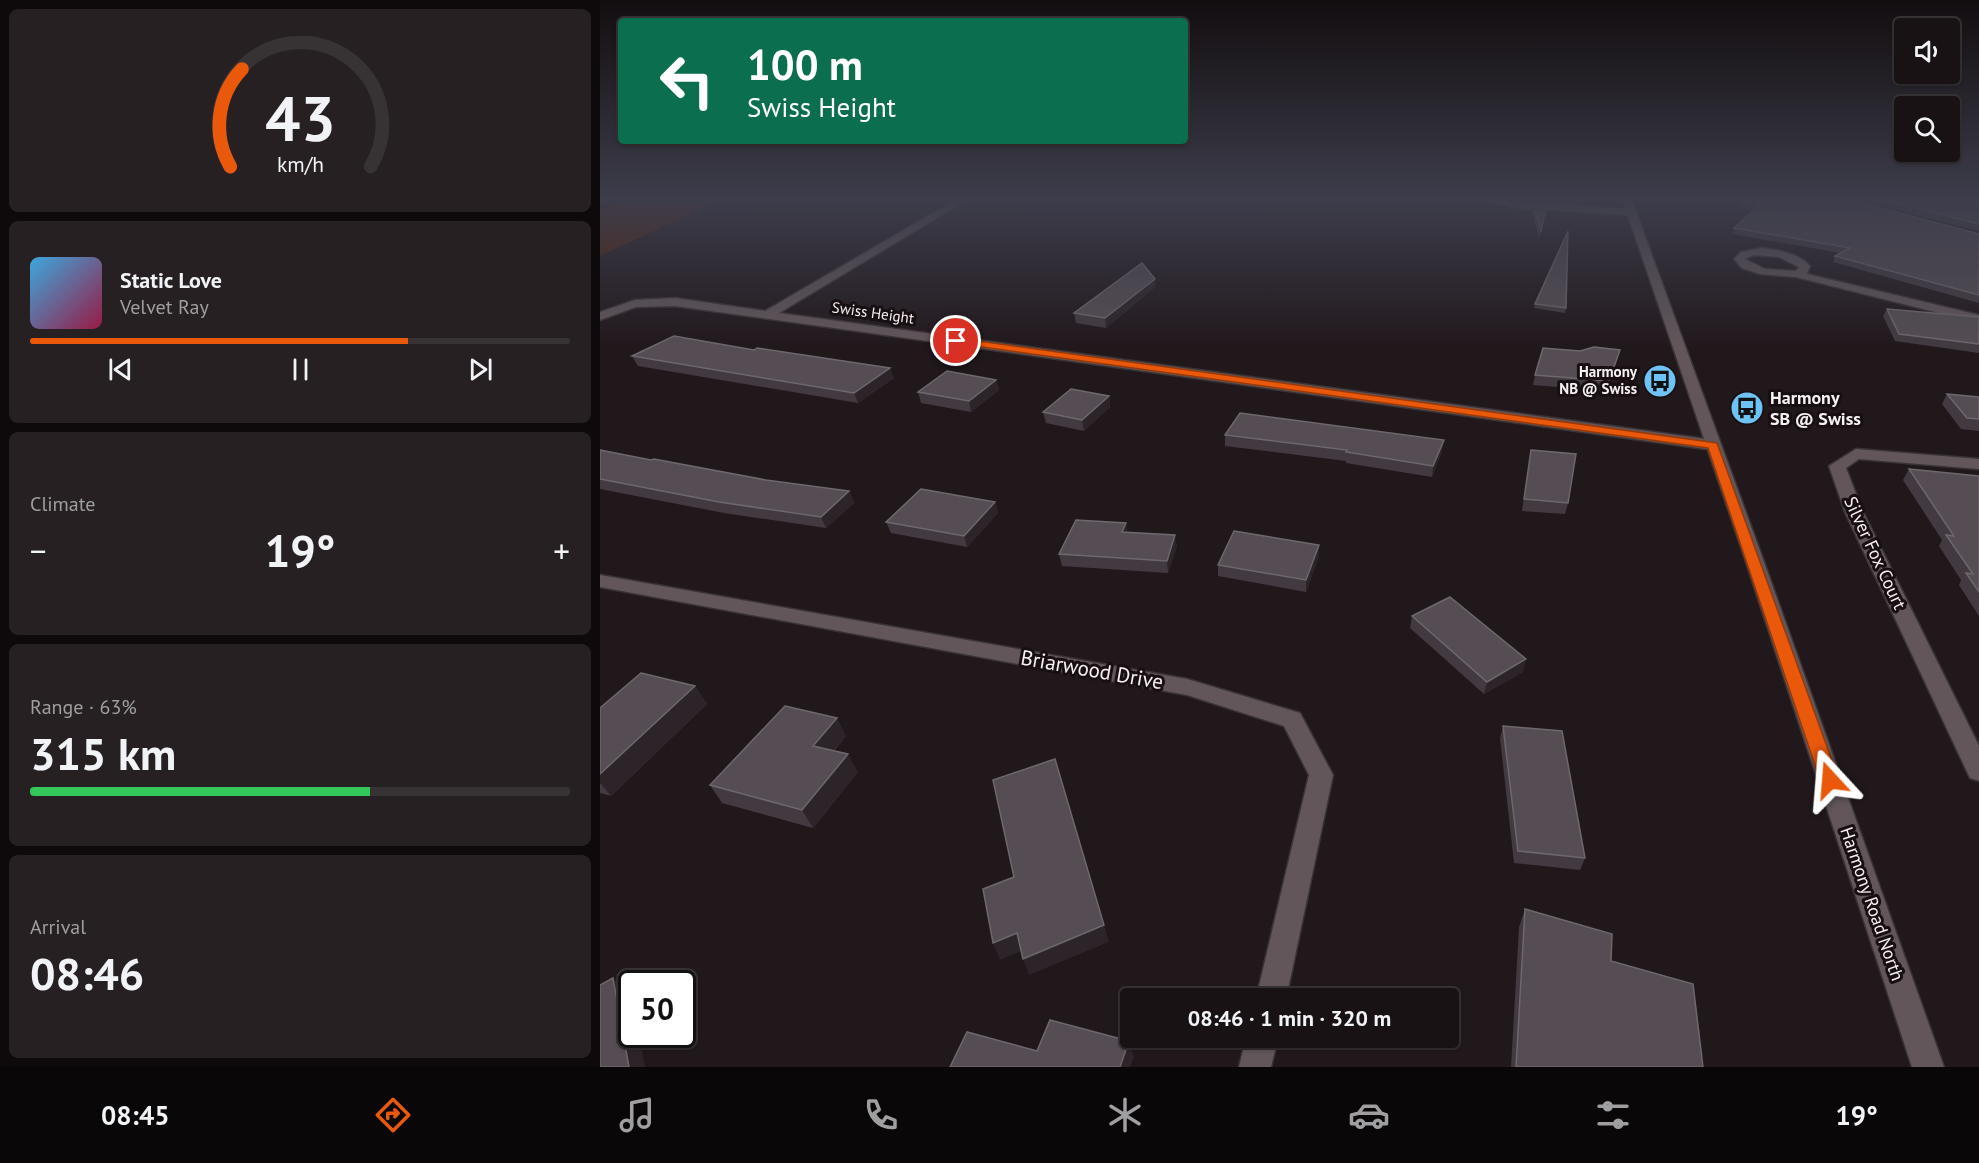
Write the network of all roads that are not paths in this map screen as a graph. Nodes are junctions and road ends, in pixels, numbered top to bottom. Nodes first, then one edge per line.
1 (881, 248) edge
2 (1644, 248) edge
3 (1796, 274) junction
4 (766, 315) junction
5 (600, 316) edge
6 (1979, 320) edge
7 (1713, 445) junction
8 (1979, 464) edge
9 (600, 581) edge
10 (1979, 771) edge
11 (1273, 988) edge
12 (1260, 1048) edge
13 (1255, 1067) edge
14 (1928, 1067) edge

1 - 4 street
2 - 7 street, Harmony Road North
3 - 3 street
3 - 6 street
4 - 5 street, Swiss Height
4 - 7 street, Swiss Height
7 - 14 street, Harmony Road North
8 - 10 street, Silver Fox Court
9 - 11 street, Briarwood Drive
12 - 13 street

